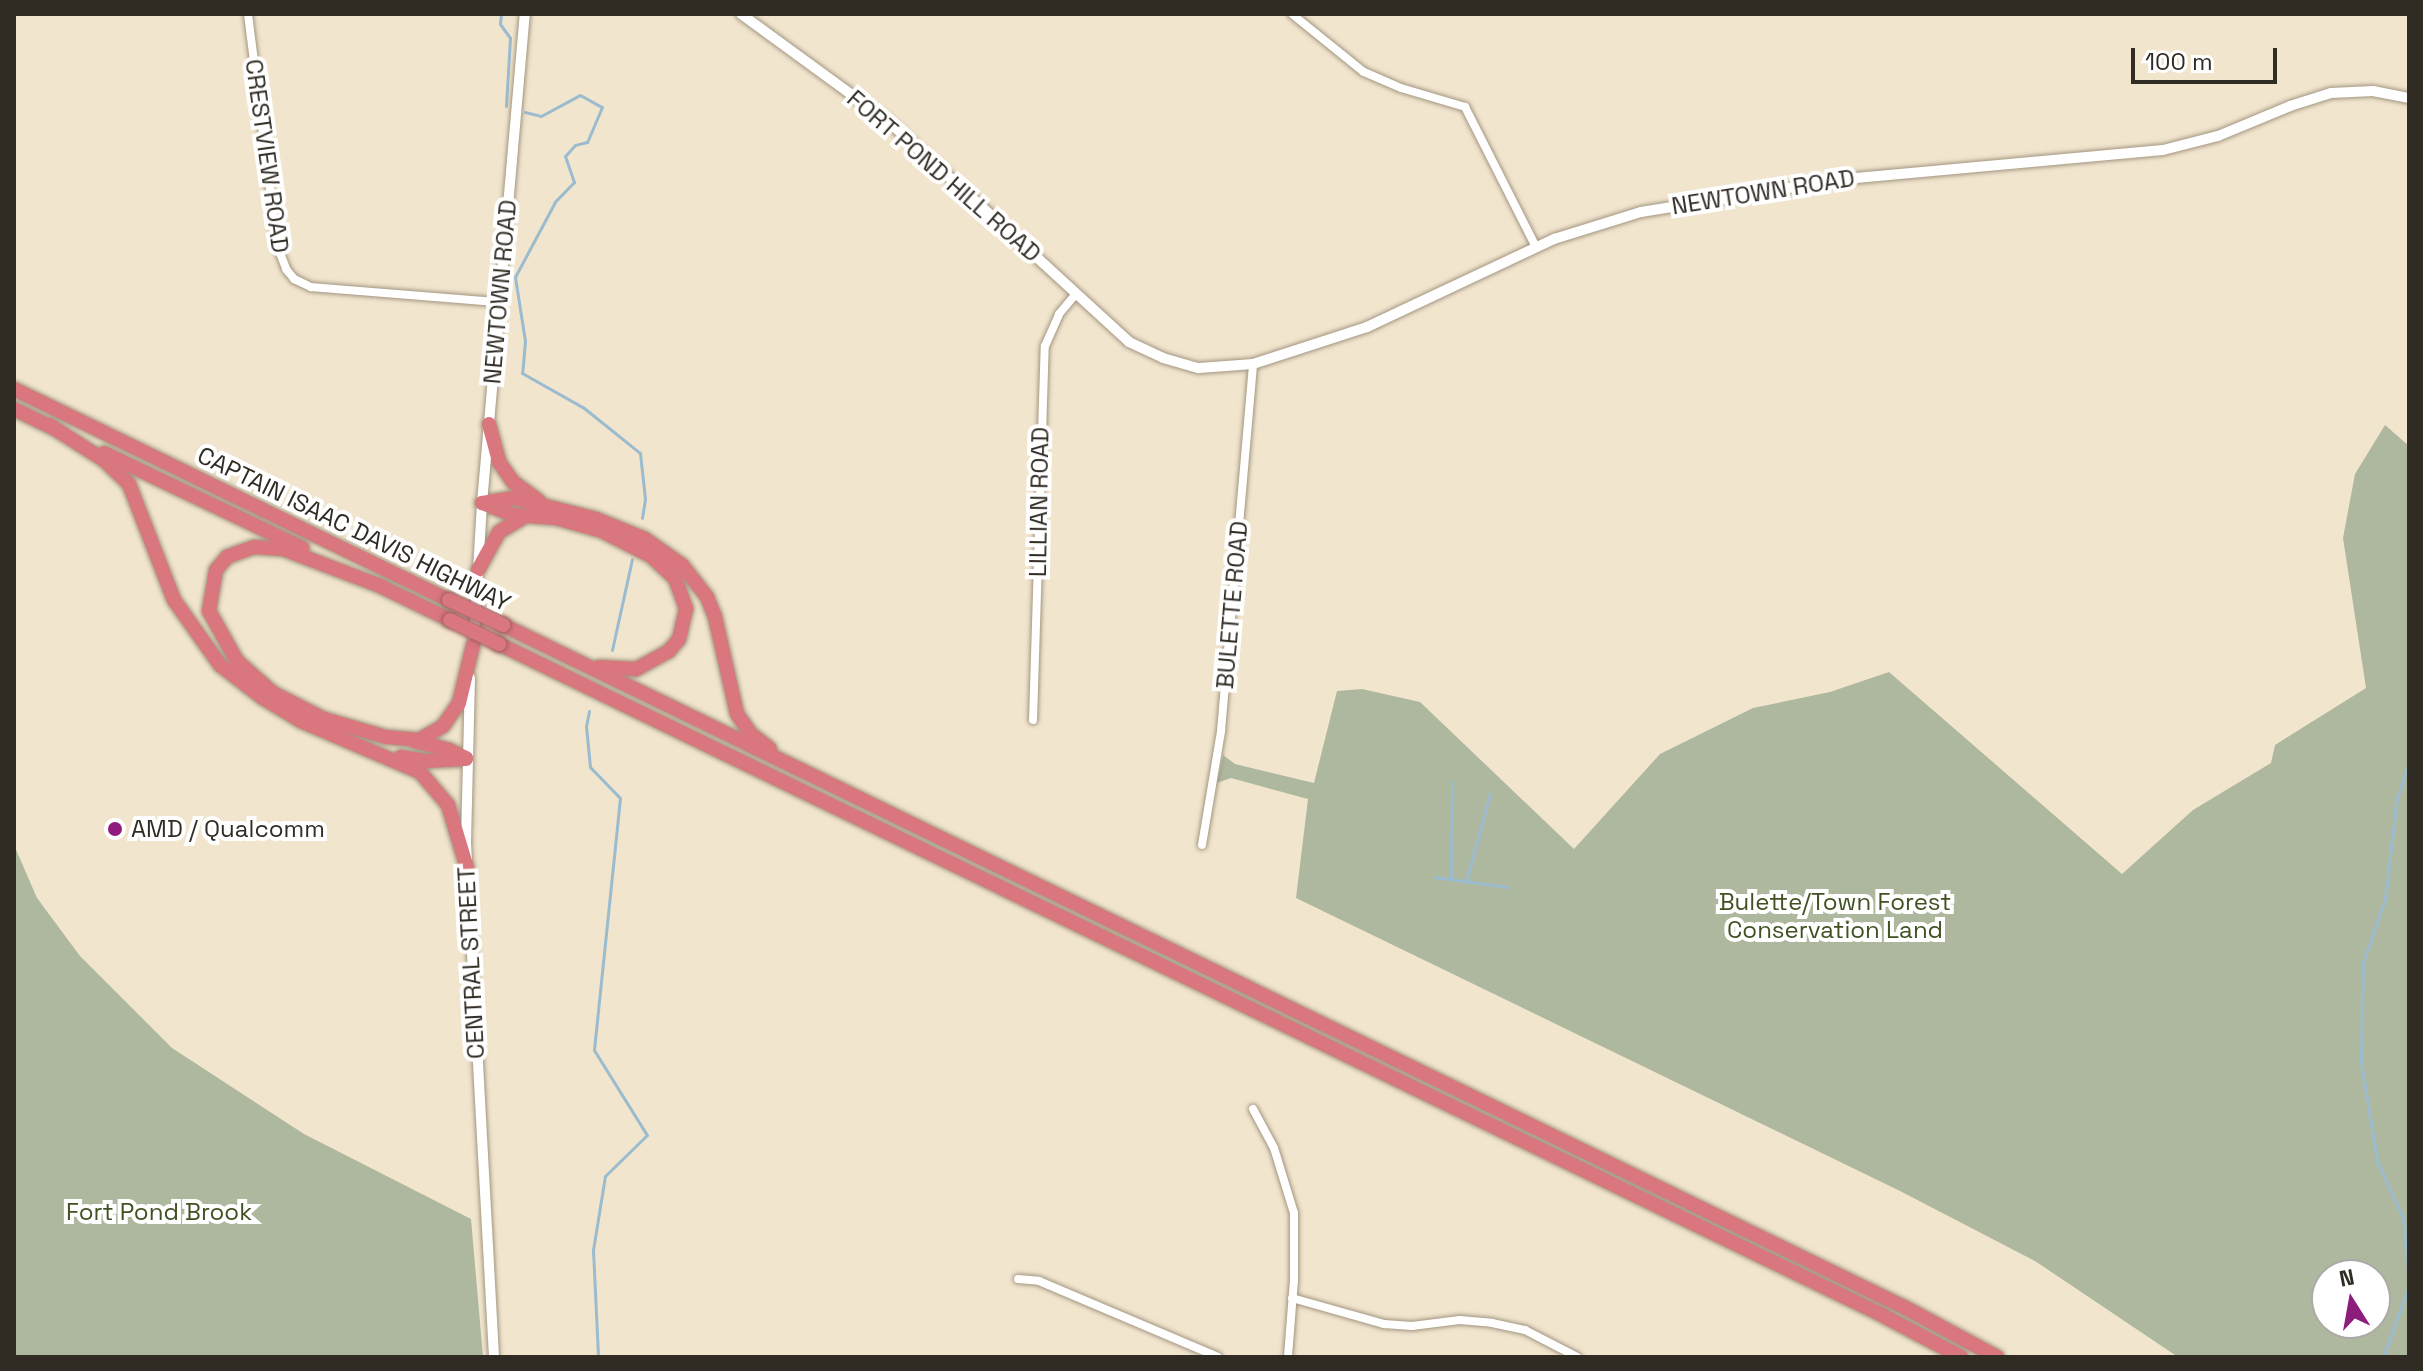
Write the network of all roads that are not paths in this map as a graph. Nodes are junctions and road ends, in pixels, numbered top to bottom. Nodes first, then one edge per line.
1 (248, 14) edge
2 (525, 14) edge
3 (741, 14) edge
4 (1292, 14) edge
5 (2409, 98) edge
6 (1536, 247) junction
7 (1076, 294) junction
8 (498, 302) junction
9 (1140, 348) joint
10 (1253, 364) junction
11 (14, 389) edge
12 (14, 409) edge
13 (489, 424) junction
14 (49, 425) junction
15 (482, 503) junction
16 (550, 506) junction
17 (528, 516) junction
18 (478, 570) junction
19 (383, 587) junction
20 (473, 645) junction
21 (580, 663) junction
22 (1033, 720) dead end
23 (406, 740) junction
24 (381, 754) junction
25 (466, 759) junction
26 (792, 767) junction
27 (1202, 845) dead end
28 (467, 868) junction
29 (1253, 1109) dead end
30 (1018, 1279) dead end
31 (1292, 1298) junction
32 (494, 1357) edge
33 (1218, 1357) edge
34 (1288, 1357) edge
35 (1577, 1357) edge
36 (1961, 1357) edge
37 (1997, 1357) edge

1 - 8 street, CRESTVIEW ROAD
2 - 8 street, NEWTOWN ROAD
3 - 7 street, FORT POND HILL ROAD
4 - 6 street
5 - 6 street, NEWTOWN ROAD
6 - 10 street, NEWTOWN ROAD
7 - 9 street, FORT POND HILL ROAD
7 - 22 street, LILLIAN ROAD
8 - 13 street, NEWTOWN ROAD
9 - 10 street, NEWTOWN ROAD
10 - 27 street, BULETTE ROAD
11 - 21 highway, CAPTAIN ISAAC DAVIS HIGHWAY, bridge
12 - 14 highway, CAPTAIN ISAAC DAVIS HIGHWAY
13 - 15 street, NEWTOWN ROAD
13 - 16 highway
14 - 19 highway, CAPTAIN ISAAC DAVIS HIGHWAY
14 - 24 highway
15 - 16 highway
15 - 17 highway
15 - 18 street, NEWTOWN ROAD
16 - 26 highway
17 - 18 highway
17 - 21 highway
18 - 20 street, CENTRAL STREET
19 - 23 highway
19 - 36 highway, CAPTAIN ISAAC DAVIS HIGHWAY, bridge
20 - 23 highway
20 - 25 street, CENTRAL STREET
21 - 26 highway, CAPTAIN ISAAC DAVIS HIGHWAY
23 - 25 highway
24 - 25 highway
24 - 28 highway
25 - 28 street, CENTRAL STREET
26 - 37 highway
28 - 32 street, CENTRAL STREET
29 - 31 street
30 - 33 street
31 - 34 street
31 - 35 street

